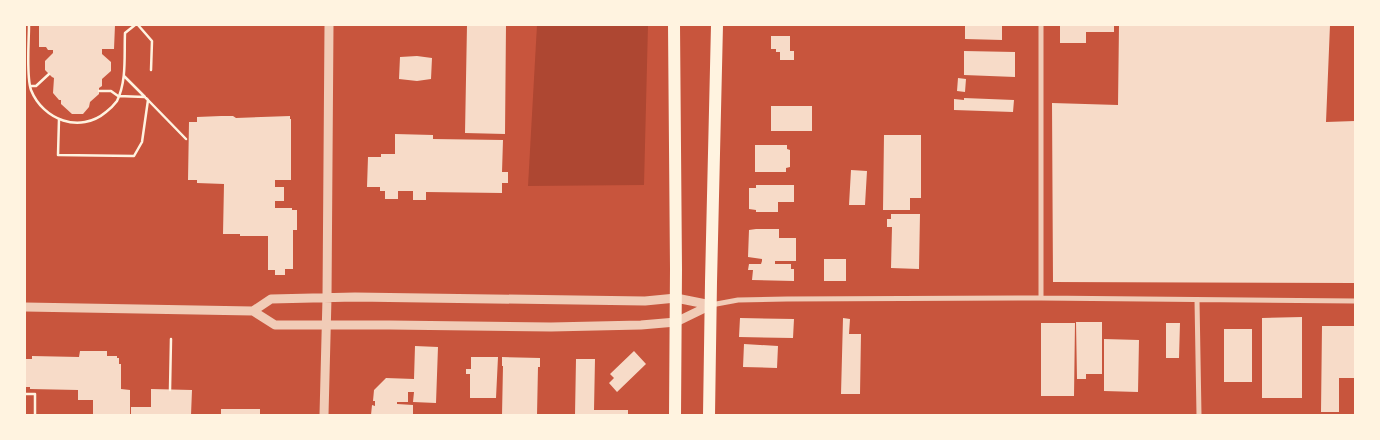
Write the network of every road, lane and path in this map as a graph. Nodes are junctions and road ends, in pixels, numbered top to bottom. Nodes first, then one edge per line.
1 (29, 25) edge
2 (136, 25) edge
3 (329, 25) edge
4 (674, 25) edge
5 (717, 25) edge
6 (1041, 25) edge
7 (151, 70) dead end
8 (49, 74) dead end
9 (124, 76) junction
10 (30, 86) junction
11 (99, 91) dead end
12 (118, 96) junction
13 (145, 97) junction
14 (148, 100) junction
15 (59, 119) junction
16 (186, 139) dead end
17 (327, 298) junction
18 (676, 298) junction
19 (1041, 298) junction
20 (1197, 300) junction
21 (1355, 301) edge
22 (711, 305) junction
23 (25, 307) edge
24 (253, 311) junction
25 (676, 322) junction
26 (326, 326) junction
27 (171, 339) dead end
28 (170, 390) dead end
29 (25, 394) edge
30 (35, 415) edge
31 (324, 415) edge
32 (675, 415) edge
33 (709, 415) edge
34 (1199, 415) edge

1 - 10 path
2 - 7 path
2 - 9 path
3 - 17 street
4 - 18 highway
5 - 22 highway
6 - 19 street
8 - 10 path
9 - 12 path
9 - 13 path
10 - 15 path
11 - 12 path
12 - 13 path
12 - 15 path
13 - 14 path
14 - 15 path
14 - 16 path
17 - 18 street
17 - 24 street
17 - 26 street
18 - 22 street
18 - 25 highway
19 - 20 street
19 - 22 street
20 - 21 street
20 - 34 street
22 - 25 street
22 - 33 highway
23 - 24 street
24 - 26 street
25 - 26 street
25 - 32 highway
26 - 31 street
27 - 28 path
29 - 30 path

